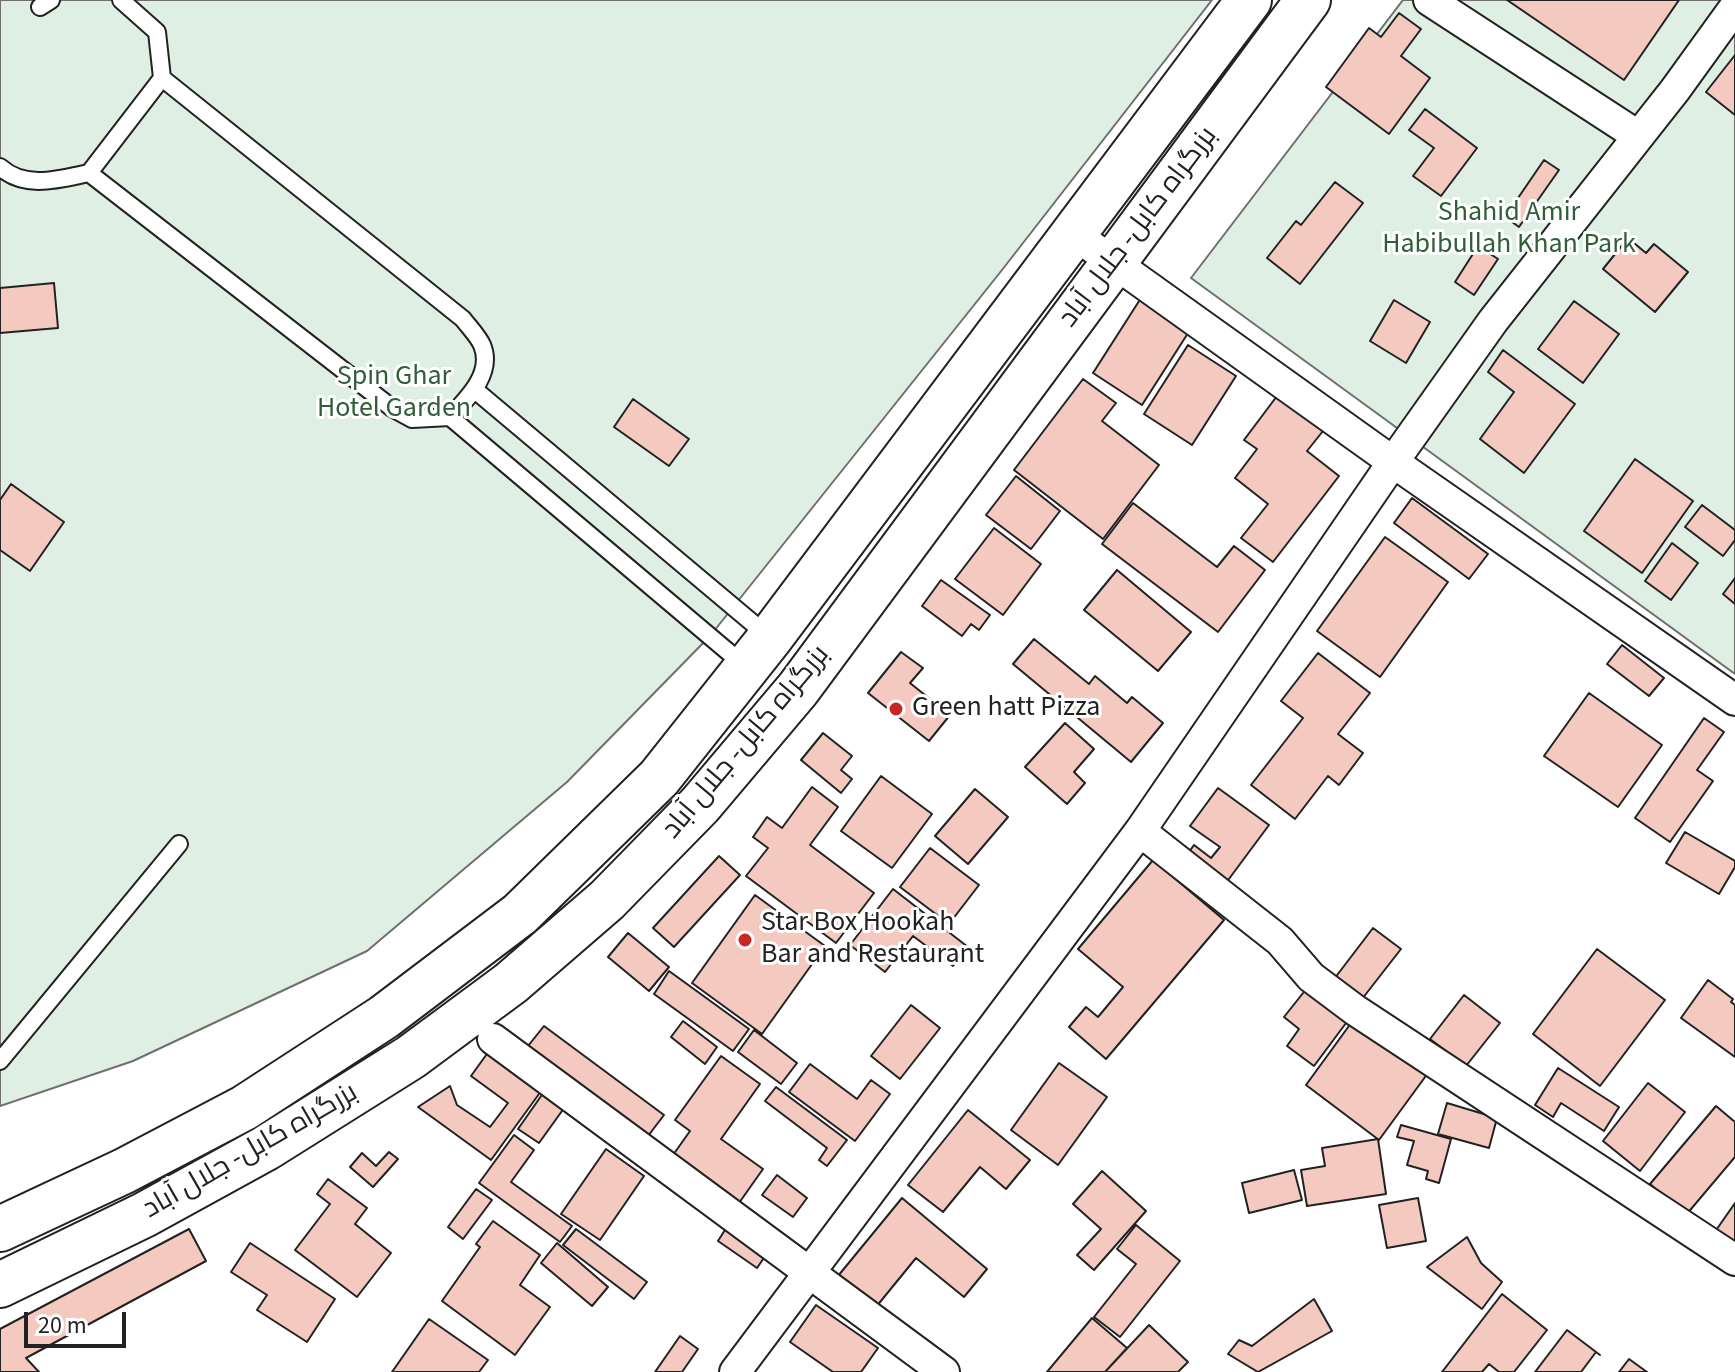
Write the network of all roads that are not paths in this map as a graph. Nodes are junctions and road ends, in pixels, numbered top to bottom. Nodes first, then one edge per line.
1 (121, 0) edge
2 (1249, 0) edge
3 (1308, 0) edge
4 (1429, 0) edge
5 (1735, 7) edge
6 (162, 78) junction
7 (1638, 136) junction
8 (0, 167) edge
9 (89, 173) junction
10 (1074, 234) junction
11 (1114, 261) junction
12 (475, 390) junction
13 (450, 417) junction
14 (1393, 462) junction
15 (758, 653) junction
16 (1735, 700) edge
17 (1140, 831) junction
18 (179, 844) dead end
19 (493, 1039) dead end
20 (0, 1061) edge
21 (0, 1229) edge
22 (1735, 1260) edge
23 (810, 1273) junction
24 (0, 1285) edge
25 (735, 1372) edge
26 (944, 1372) edge

1 - 6 lane
2 - 10 highway, بزرگراه کابل- جلال آباد
3 - 11 highway, بزرگراه کابل- جلال آباد
4 - 7 street
5 - 7 street
6 - 9 lane
6 - 12 lane
7 - 14 street
8 - 9 lane
9 - 13 lane
10 - 11 street
10 - 15 highway, بزرگراه کابل- جلال آباد
11 - 14 street
11 - 24 highway, بزرگراه کابل- جلال آباد
12 - 13 lane
12 - 15 lane
13 - 15 lane
14 - 16 street
14 - 17 street
15 - 21 highway, بزرگراه کابل- جلال آباد
17 - 22 street
17 - 23 street
18 - 20 lane
19 - 23 street
23 - 25 street
23 - 26 street

